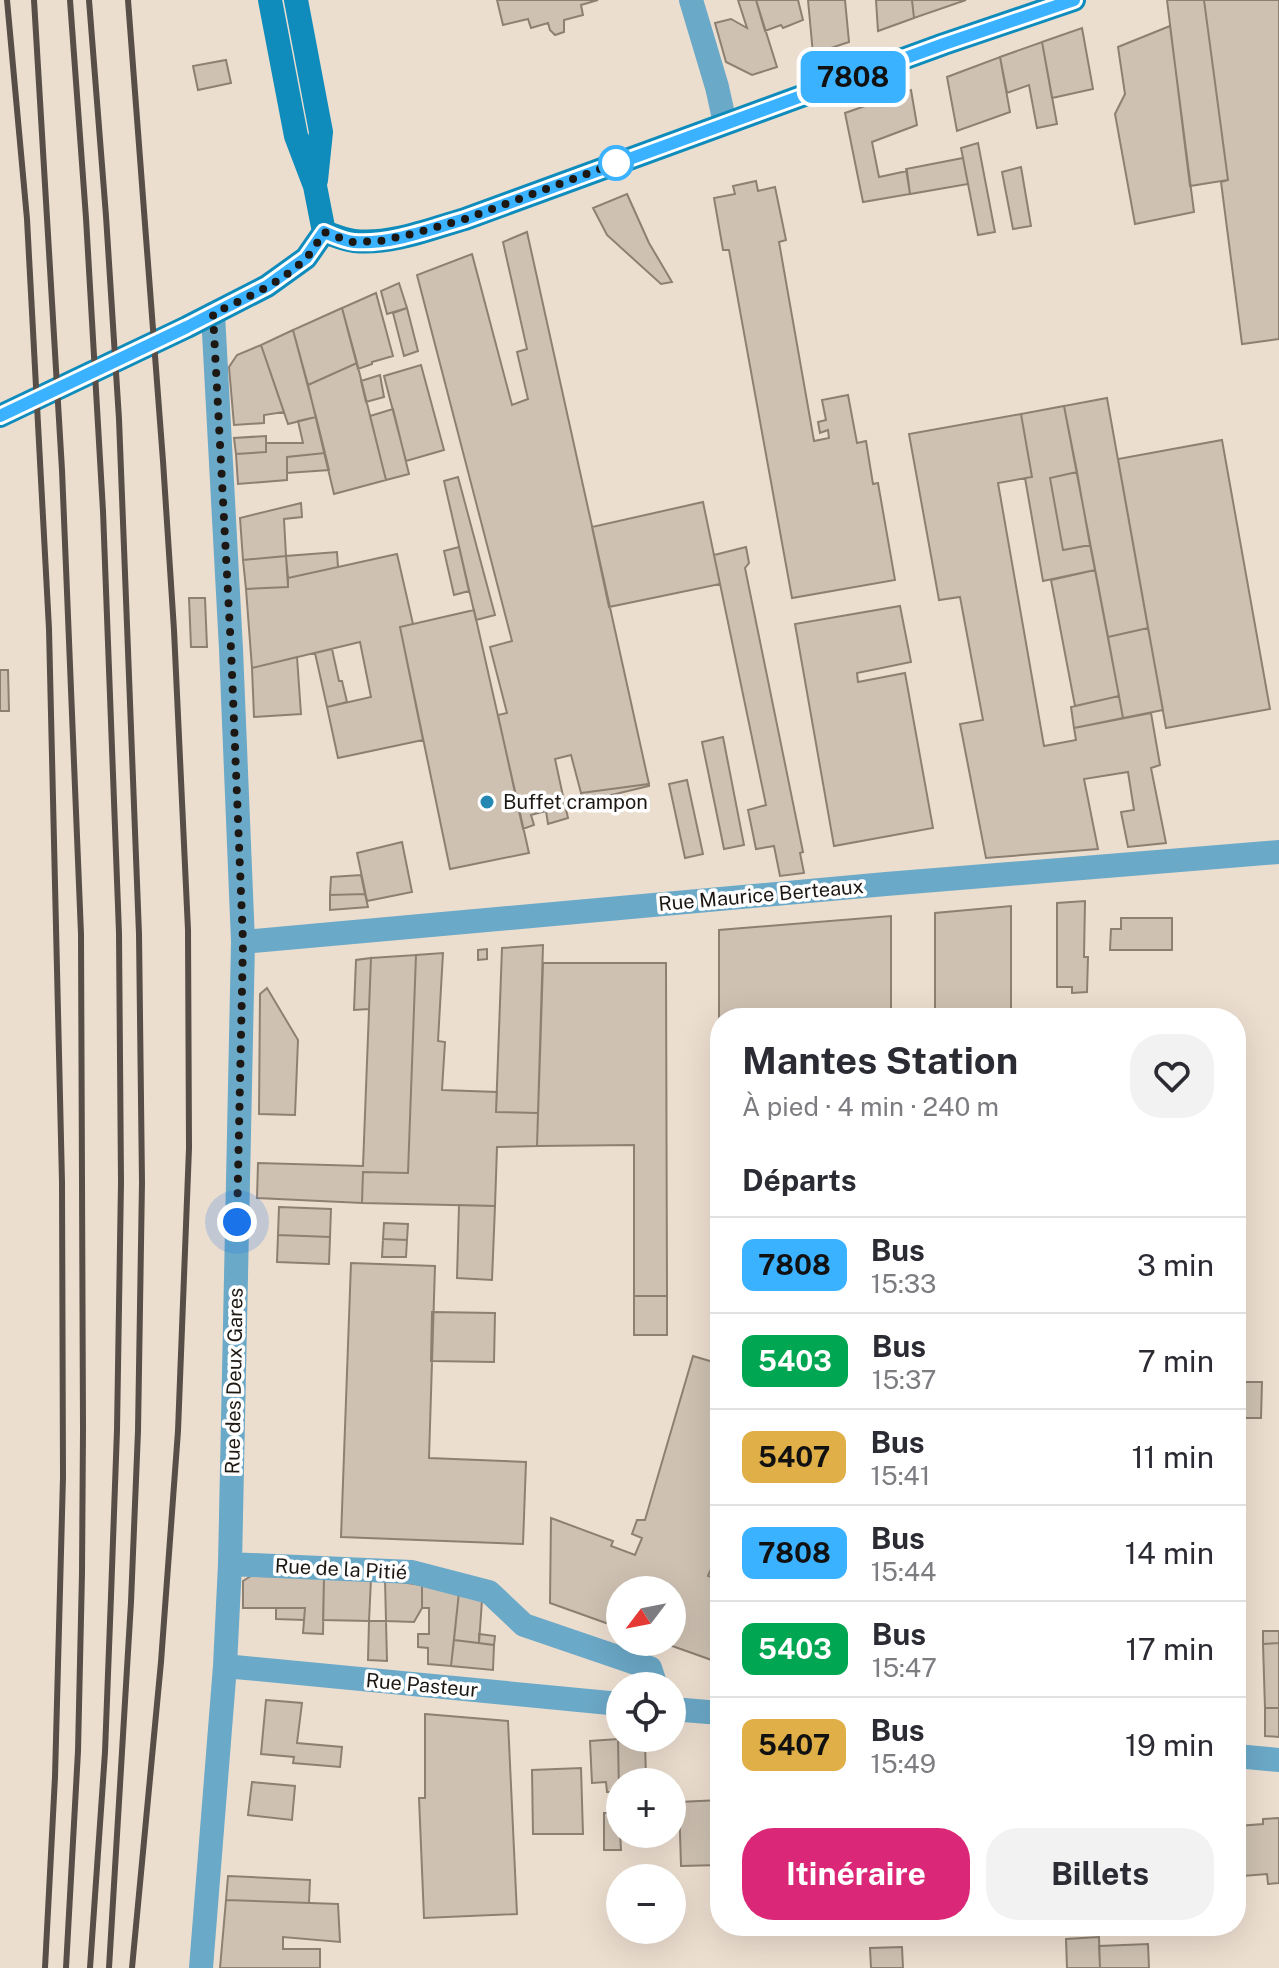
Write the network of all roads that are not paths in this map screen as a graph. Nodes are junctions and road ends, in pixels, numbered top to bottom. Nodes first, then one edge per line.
1 (270, 0) edge
2 (296, 0) edge
3 (691, 0) edge
4 (1074, 0) edge
5 (725, 123) junction
6 (315, 186) junction
7 (324, 232) junction
8 (213, 314) junction
9 (3, 414) edge
10 (1279, 852) edge
11 (243, 942) junction
12 (230, 1564) junction
13 (225, 1666) junction
14 (651, 1672) edge
15 (606, 1703) edge
16 (686, 1710) edge
17 (710, 1712) edge
18 (1246, 1757) edge
19 (1279, 1760) edge
20 (201, 1968) edge

1 - 6 main road
2 - 6 main road
3 - 5 street
4 - 5 main road
5 - 7 main road
6 - 7 main road
7 - 8 main road
8 - 9 main road
8 - 11 street, Rue des Deux Gares
10 - 11 street, Rue Maurice Berteaux
11 - 12 street, Rue des Deux Gares
12 - 13 street, Rue des Deux Gares
12 - 14 street, Rue de la Pitié
13 - 15 street, Rue Pasteur
13 - 20 street, Rue des Deux Gares
16 - 17 street
18 - 19 street

